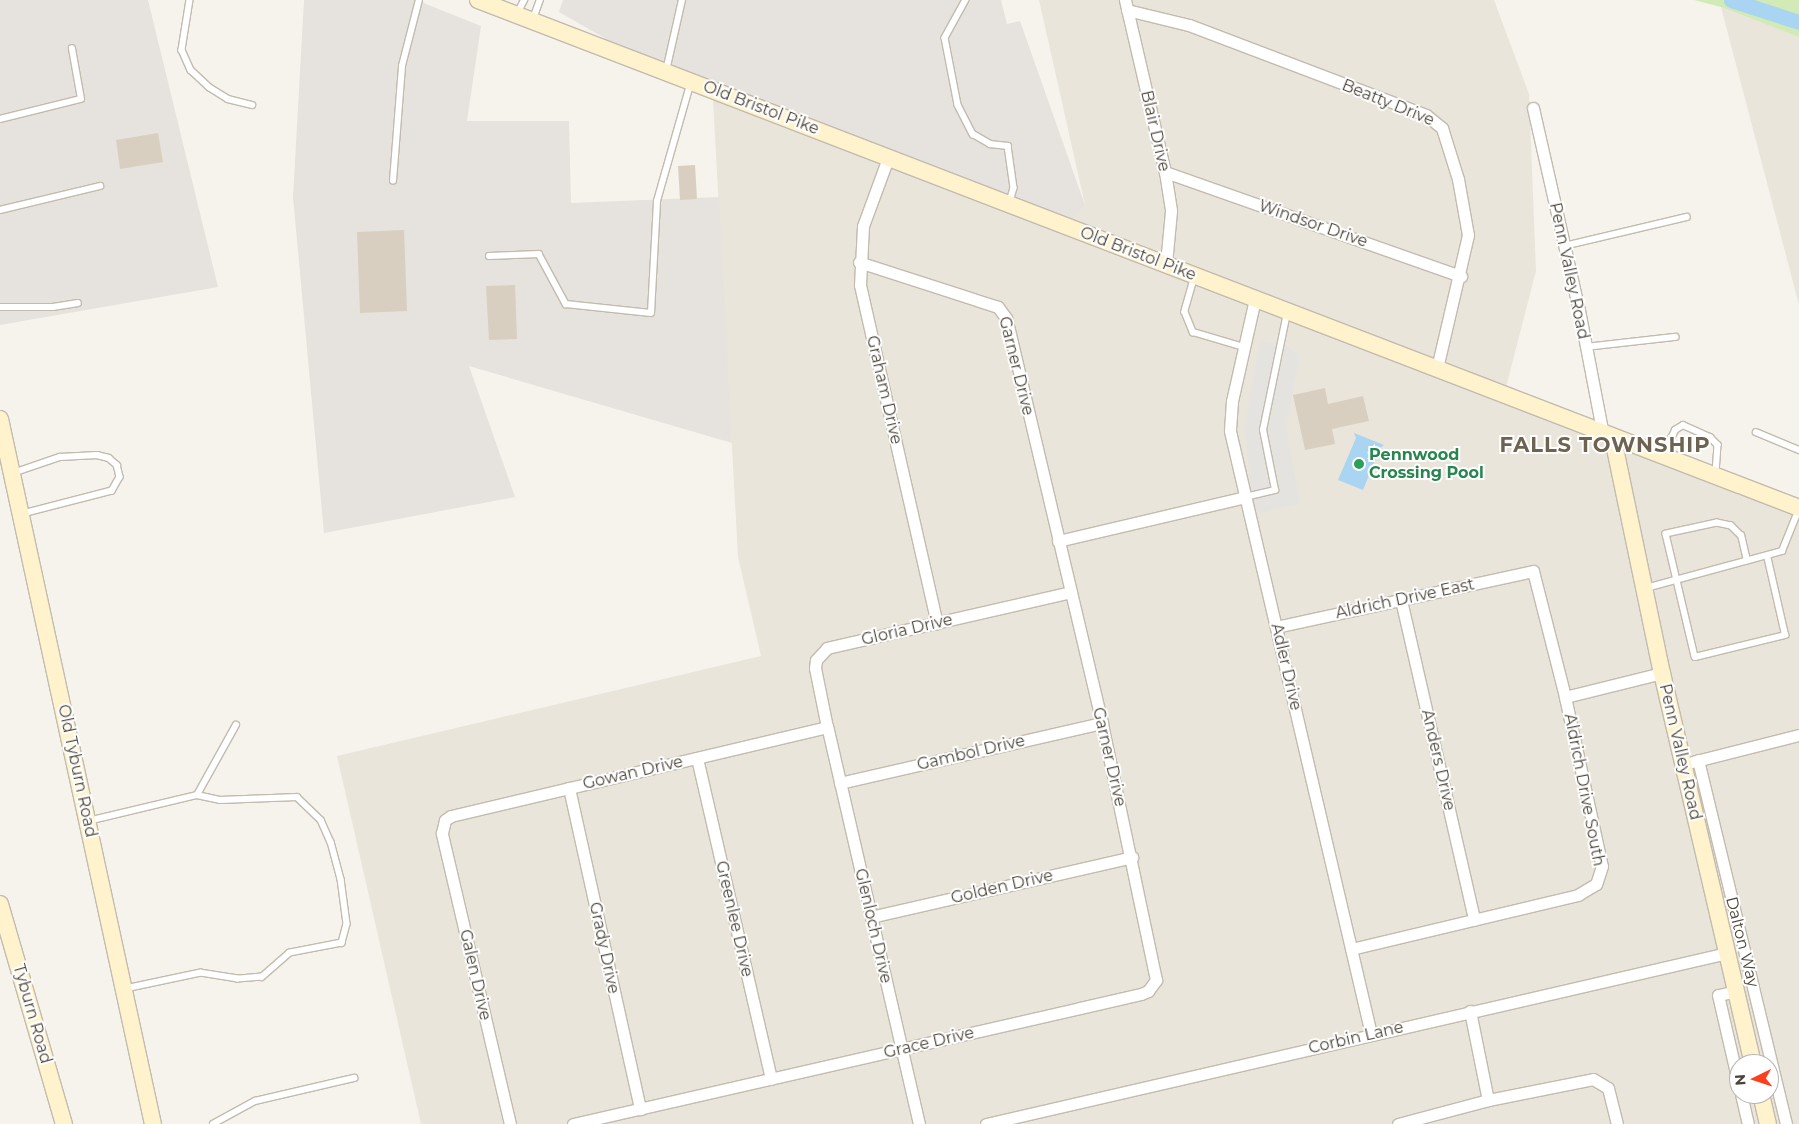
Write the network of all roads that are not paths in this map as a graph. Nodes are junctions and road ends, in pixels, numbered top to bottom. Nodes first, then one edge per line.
1 (190, 0) edge
2 (419, 0) edge
3 (478, 0) edge
4 (524, 0) edge
5 (540, 0) edge
6 (682, 0) edge
7 (966, 0) edge
8 (1126, 5) edge
9 (516, 15) junction
10 (532, 21) junction
11 (72, 49) dead end
12 (666, 71) junction
13 (691, 81) junction
14 (252, 105) dead end
15 (1533, 108) dead end
16 (0, 119) edge
17 (888, 158) junction
18 (1165, 172) junction
19 (392, 181) dead end
20 (100, 186) dead end
21 (1009, 204) junction
22 (0, 210) edge
23 (1687, 217) dead end
24 (1564, 246) junction
25 (489, 256) dead end
26 (859, 262) junction
27 (1166, 264) junction
28 (1195, 276) junction
29 (1460, 276) junction
30 (1255, 299) junction
31 (78, 303) dead end
32 (0, 307) edge
33 (1288, 312) junction
34 (1675, 337) dead end
35 (1244, 347) junction
36 (1586, 347) junction
37 (1437, 368) junction
38 (0, 419) edge
39 (1756, 432) dead end
40 (1608, 437) junction
41 (1799, 450) edge
42 (1662, 457) junction
43 (12, 473) junction
44 (1715, 477) junction
45 (1246, 497) junction
46 (1799, 509) edge
47 (21, 514) junction
48 (1058, 541) junction
49 (1767, 556) junction
50 (1747, 561) junction
51 (1533, 571) joint
52 (1677, 580) junction
53 (1644, 588) junction
54 (1071, 592) junction
55 (1401, 600) junction
56 (937, 623) junction
57 (1276, 627) junction
58 (1662, 674) junction
59 (1565, 697) junction
60 (1102, 723) junction
61 (236, 725) dead end
62 (827, 727) junction
63 (1799, 735) edge
64 (697, 758) junction
65 (1691, 762) junction
66 (840, 782) junction
67 (569, 788) junction
68 (197, 795) junction
69 (88, 822) junction
70 (442, 826) joint
71 (1132, 857) junction
72 (0, 904) edge
73 (871, 917) junction
74 (1474, 920) junction
75 (1351, 949) junction
76 (1727, 953) junction
77 (124, 989) junction
78 (1736, 991) junction
79 (1470, 1011) junction
80 (1370, 1034) junction
81 (902, 1049) junction
82 (1732, 1054) edge
83 (1751, 1054) edge
84 (354, 1078) dead end
85 (771, 1079) junction
86 (1488, 1100) junction
87 (1743, 1104) edge
88 (1763, 1104) edge
89 (640, 1109) junction
90 (64, 1124) edge
91 (153, 1124) edge
92 (213, 1124) edge
93 (510, 1124) edge
94 (573, 1124) edge
95 (919, 1124) edge
96 (986, 1124) edge
97 (1398, 1124) edge
98 (1617, 1124) edge
99 (1748, 1124) edge
100 (1768, 1124) edge
101 (1786, 1124) edge

1 - 14 lane
2 - 19 lane
3 - 9 main road, Old Bristol Pike
4 - 9 lane
5 - 10 lane
6 - 12 lane
7 - 21 lane
8 - 18 street, Blair Drive
8 - 29 street, Beatty Drive
9 - 10 main road, Old Bristol Pike
10 - 12 main road, Old Bristol Pike
11 - 16 lane
12 - 13 main road, Old Bristol Pike
13 - 17 main road, Old Bristol Pike
13 - 25 lane
15 - 24 street, Penn Valley Road
17 - 21 main road, Old Bristol Pike
17 - 26 street, Graham Drive
18 - 27 street, Blair Drive
18 - 29 street, Windsor Drive
20 - 22 lane
21 - 27 main road, Old Bristol Pike
23 - 24 lane
24 - 36 street, Penn Valley Road
26 - 48 street, Garner Drive
26 - 56 street, Graham Drive
27 - 28 main road, Old Bristol Pike
28 - 30 main road, Old Bristol Pike
28 - 35 lane
29 - 37 street, Beatty Drive
30 - 33 main road, Old Bristol Pike
30 - 35 street, Adler Drive
31 - 32 lane
33 - 37 main road, Old Bristol Pike
33 - 45 lane
34 - 36 lane
35 - 45 street, Adler Drive
36 - 40 street, Penn Valley Road
37 - 40 main road, Old Bristol Pike
38 - 43 main road, Old Tyburn Road
39 - 41 lane
40 - 42 main road, Old Bristol Pike
40 - 53 main road, Penn Valley Road
42 - 44 main road, Old Bristol Pike
42 - 44 lane
43 - 47 main road, Old Tyburn Road
43 - 47 lane
44 - 46 main road, Old Bristol Pike
45 - 48 street
45 - 57 street, Adler Drive
46 - 49 lane
47 - 69 main road, Old Tyburn Road
48 - 54 street, Garner Drive
49 - 50 lane
49 - 52 lane
50 - 52 lane
50 - 52 lane
51 - 55 street, Aldrich Drive East
51 - 59 street, Aldrich Drive South
52 - 53 lane
53 - 58 main road, Penn Valley Road
54 - 56 street, Gloria Drive
54 - 60 street, Garner Drive
55 - 57 street, Aldrich Drive East
55 - 74 street, Anders Drive
56 - 62 street, Gloria Drive
57 - 75 street, Adler Drive
58 - 59 street
58 - 65 main road, Penn Valley Road
59 - 74 street, Aldrich Drive South
60 - 66 street, Gambol Drive
60 - 71 street, Garner Drive
61 - 68 lane
62 - 64 street, Gowan Drive
62 - 66 street, Glenloch Drive
63 - 65 street
64 - 67 street, Gowan Drive
64 - 85 street, Greenlee Drive
65 - 76 main road, Penn Valley Road
65 - 101 street, Dalton Way
66 - 73 street, Glenloch Drive
67 - 70 street, Gowan Drive
67 - 89 street, Grady Drive
68 - 69 lane
68 - 77 lane
69 - 77 main road, Old Tyburn Road
70 - 93 street, Galen Drive
71 - 73 street, Golden Drive
71 - 81 street, Grace Drive
72 - 90 main road, Tyburn Road
73 - 81 street, Glenloch Drive
74 - 75 street, Aldrich Drive South
75 - 80 street, Adler Drive
76 - 78 main road, Penn Valley Road
76 - 79 street, Corbin Lane
77 - 91 main road, Old Tyburn Road
78 - 82 street
78 - 83 main road, Penn Valley Road
79 - 80 street, Corbin Lane
79 - 86 street
80 - 96 street, Corbin Lane
81 - 85 street, Grace Drive
81 - 95 street, Glenloch Drive
84 - 92 lane
85 - 89 street, Grace Drive
86 - 97 street
86 - 98 street
87 - 99 street
88 - 100 main road
89 - 94 street, Grace Drive

